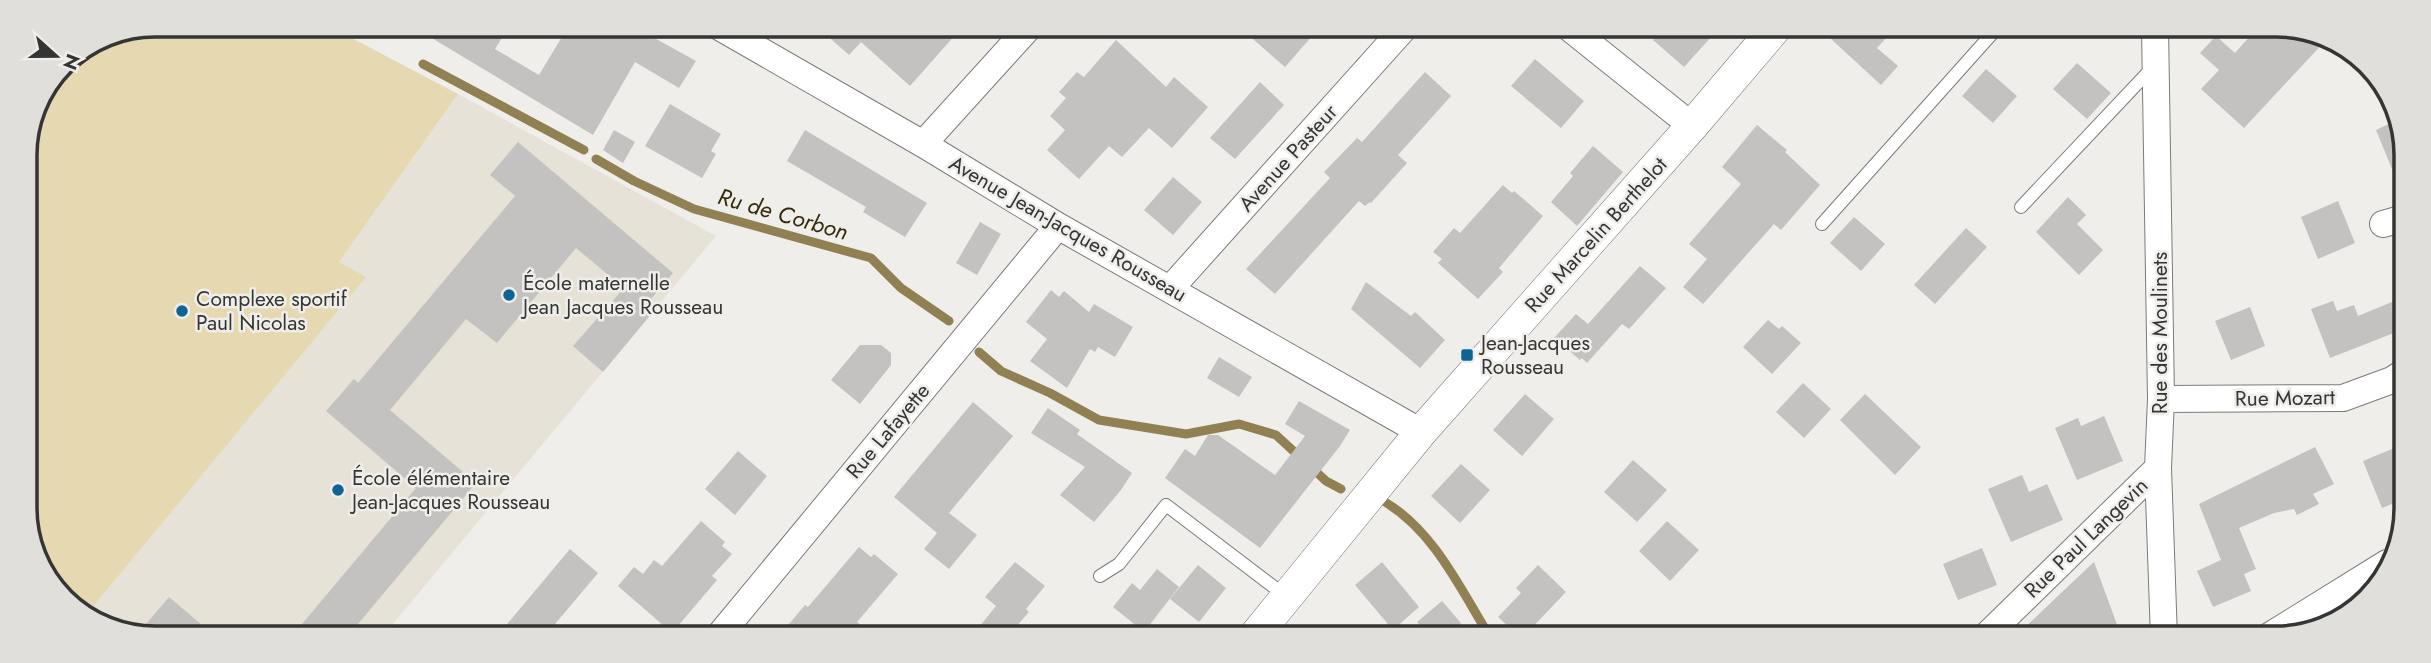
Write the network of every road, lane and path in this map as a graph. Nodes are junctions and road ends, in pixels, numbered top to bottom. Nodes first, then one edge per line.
1 (737, 37) edge
2 (1020, 37) edge
3 (1396, 37) edge
4 (1581, 37) edge
5 (1768, 37) edge
6 (1989, 37) edge
7 (2155, 37) edge
8 (2156, 64) junction
9 (1692, 126) junction
10 (923, 144) junction
11 (2021, 206) dead end
12 (1822, 224) dead end
13 (1058, 226) junction
14 (1171, 289) junction
15 (2394, 379) edge
16 (2161, 399) junction
17 (1421, 432) junction
18 (2158, 468) junction
19 (2376, 570) edge
20 (1100, 576) dead end
21 (1287, 597) junction
22 (726, 626) edge
23 (1263, 626) edge
24 (1996, 626) edge
25 (2164, 626) edge
26 (2286, 626) edge

1 - 10 street, Avenue Jean-Jacques Rousseau
2 - 10 street
3 - 14 street, Avenue Pasteur
4 - 9 street
5 - 9 street, Rue Marcelin Berthelot
6 - 12 lane
7 - 8 street, Rue des Moulinets
8 - 11 lane
8 - 16 street, Rue des Moulinets
9 - 17 street, Rue Marcelin Berthelot
10 - 13 street, Avenue Jean-Jacques Rousseau
13 - 14 street, Avenue Jean-Jacques Rousseau
13 - 22 street, Rue Lafayette
14 - 17 street, Avenue Jean-Jacques Rousseau
15 - 16 street, Rue Mozart
16 - 18 street, Rue des Moulinets
17 - 21 street, Rue Marcelin Berthelot
18 - 24 street, Rue Paul Langevin
18 - 25 street, Rue des Moulinets
19 - 26 street
20 - 21 lane
21 - 23 street, Rue Marcelin Berthelot

